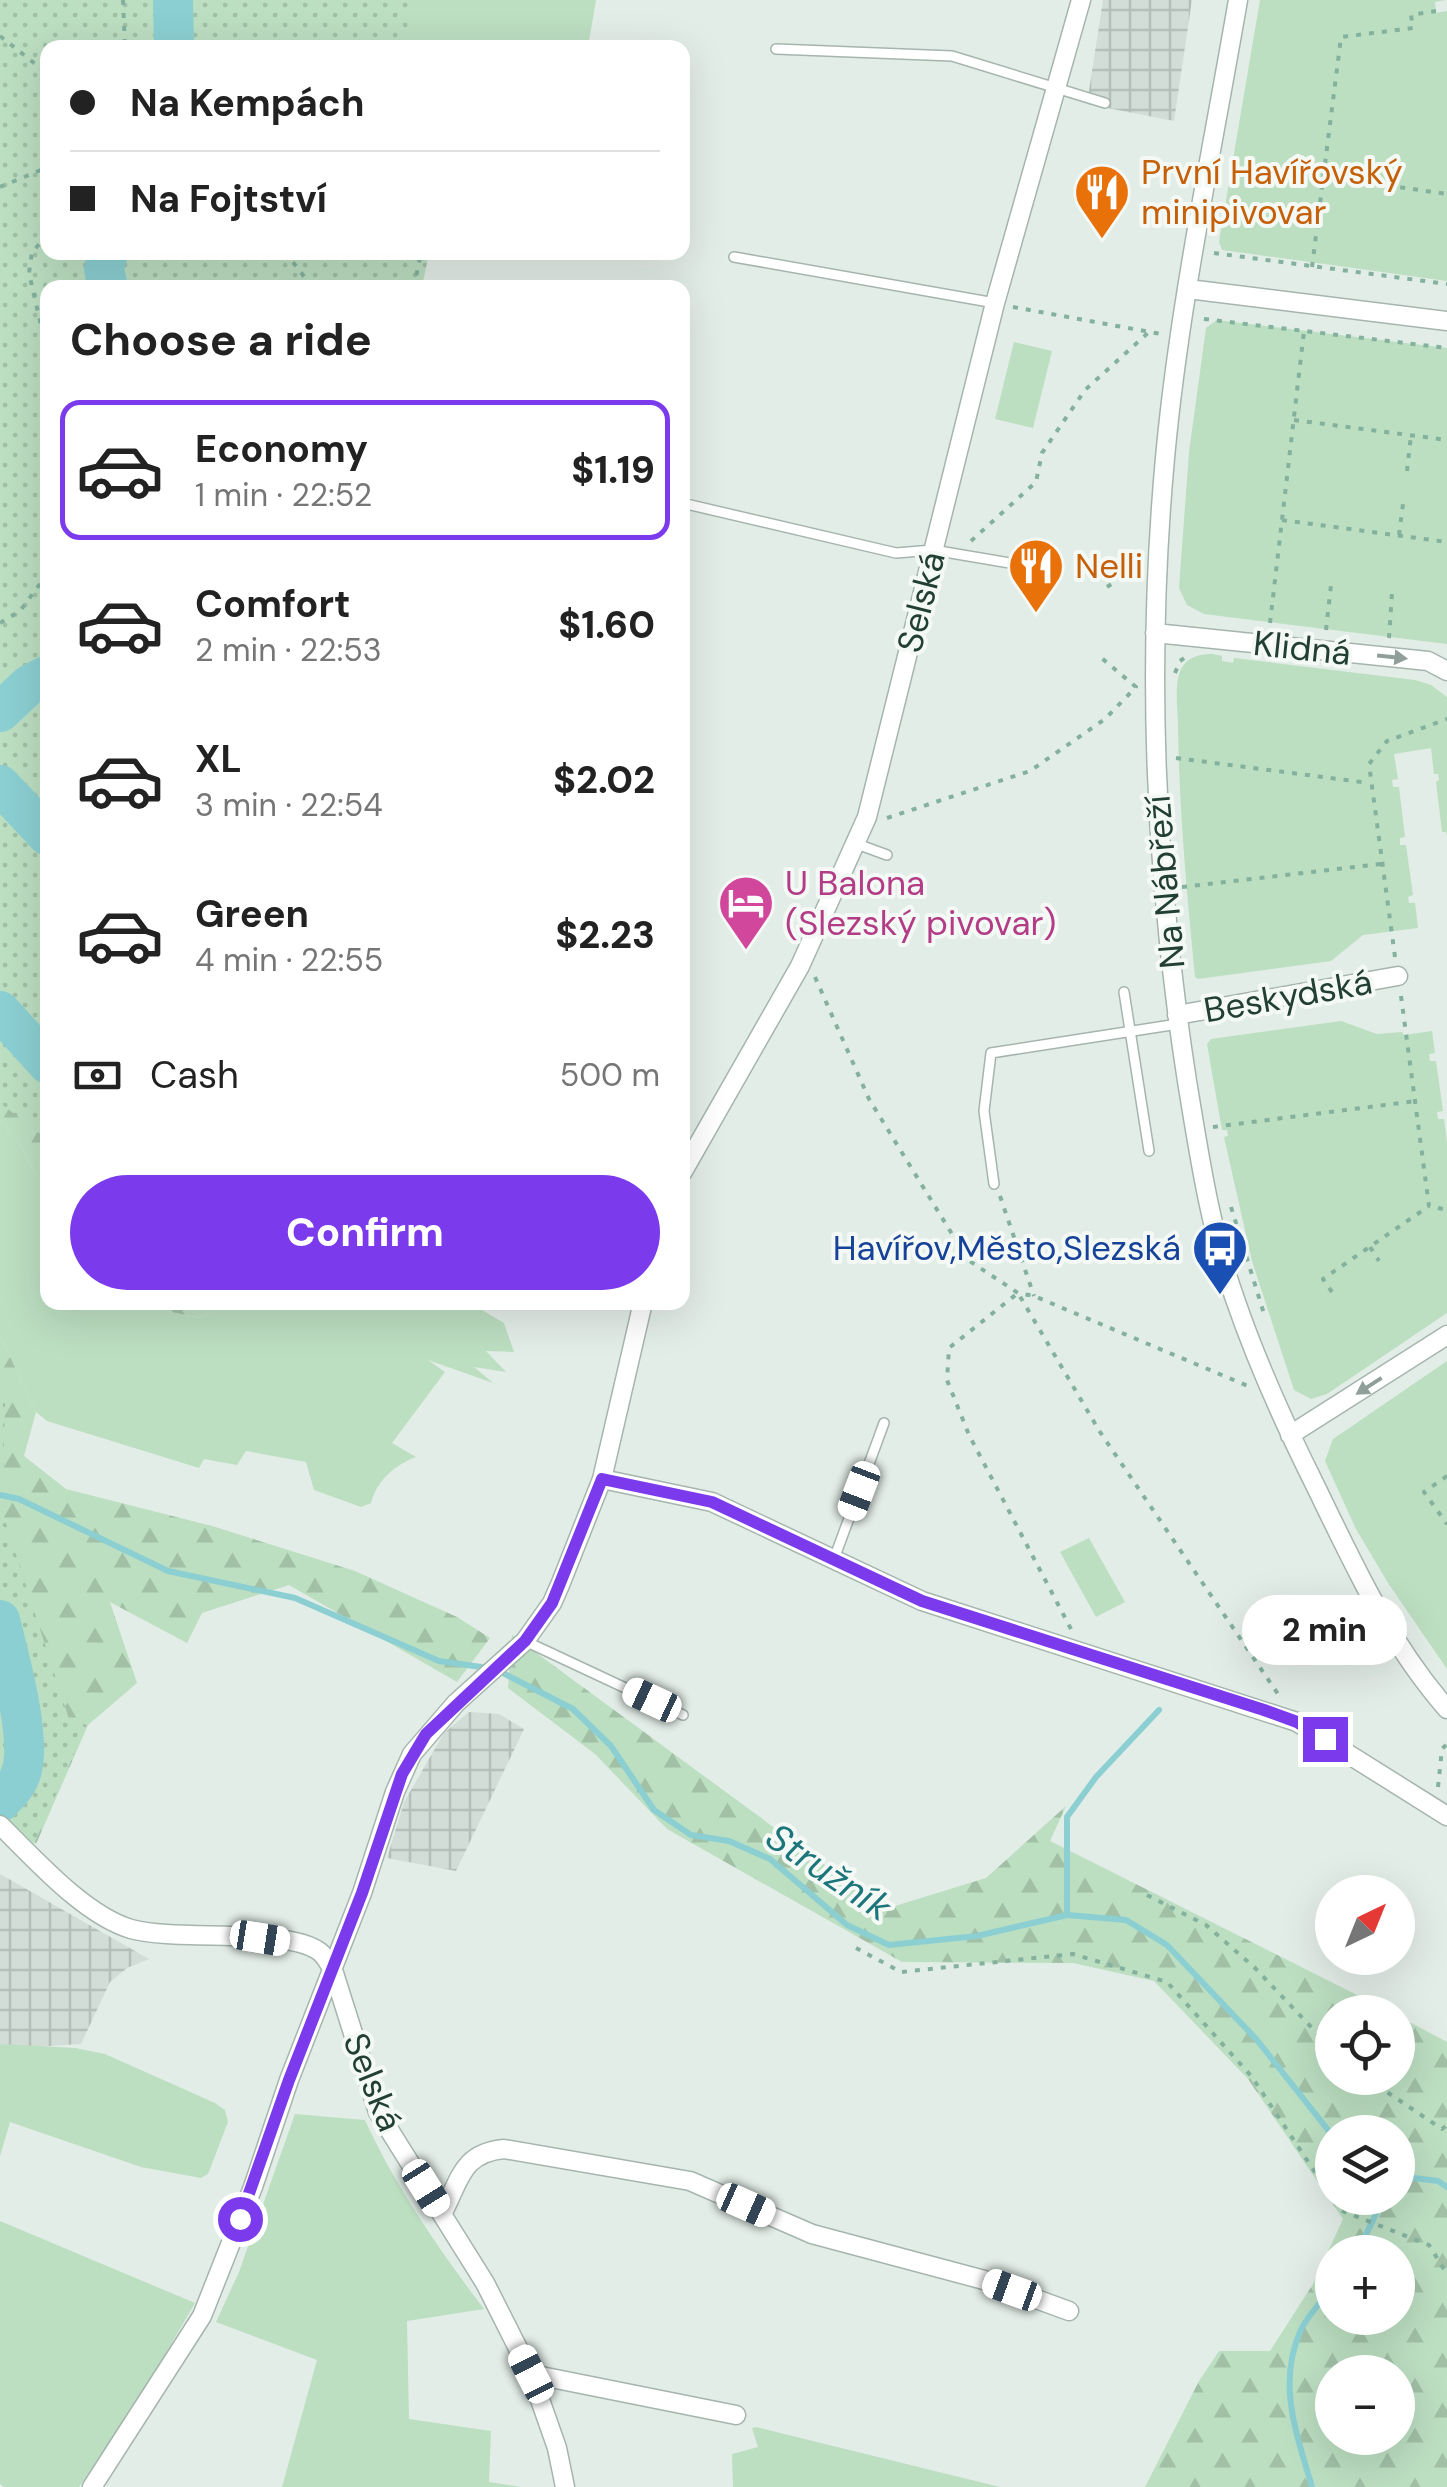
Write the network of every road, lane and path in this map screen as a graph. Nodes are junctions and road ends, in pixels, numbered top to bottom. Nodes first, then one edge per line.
1 (123, 0) edge
2 (1081, 0) edge
3 (1238, 0) edge
4 (1436, 11) dead end
5 (0, 36) edge
6 (125, 40) edge
7 (776, 49) dead end
8 (40, 68) edge
9 (1057, 89) junction
10 (1105, 102) dead end
11 (40, 171) edge
12 (1324, 176) junction
13 (0, 187) edge
14 (1447, 194) edge
15 (40, 243) edge
16 (1210, 252) dead end
17 (734, 256) dead end
18 (290, 260) edge
19 (1312, 267) junction
20 (306, 280) edge
21 (1447, 284) edge
22 (1188, 288) junction
23 (1002, 304) junction
24 (1200, 318) dead end
25 (40, 321) edge
26 (1447, 321) edge
27 (1304, 331) junction
28 (1149, 332) junction
29 (1161, 334) dead end
30 (1447, 348) edge
31 (1294, 420) junction
32 (1411, 436) junction
33 (1447, 440) edge
34 (1406, 471) dead end
35 (1403, 504) dead end
36 (690, 506) edge
37 (1282, 520) junction
38 (1399, 535) junction
39 (1447, 542) edge
40 (939, 551) junction
41 (1140, 565) dead end
42 (1051, 570) dead end
43 (40, 584) edge
44 (1331, 585) dead end
45 (1107, 587) dead end
46 (1392, 593) dead end
47 (0, 623) edge
48 (1270, 628) dead end
49 (1155, 633) junction
50 (1326, 634) dead end
51 (1389, 642) dead end
52 (1190, 654) dead end
53 (1098, 655) dead end
54 (1447, 671) edge
55 (1175, 674) dead end
56 (1447, 719) edge
57 (1173, 758) dead end
58 (1370, 783) junction
59 (878, 820) dead end
60 (857, 844) junction
61 (886, 855) dead end
62 (1382, 864) junction
63 (1182, 887) dead end
64 (800, 966) junction
65 (1398, 976) junction
66 (1124, 992) dead end
67 (1178, 1019) junction
68 (1132, 1031) junction
69 (1416, 1101) junction
70 (1212, 1128) dead end
71 (1148, 1150) dead end
72 (690, 1159) edge
73 (994, 1184) joint
74 (1429, 1206) junction
75 (1447, 1210) edge
76 (1370, 1247) junction
77 (1379, 1261) dead end
78 (1332, 1292) dead end
79 (1018, 1293) junction
80 (1034, 1296) junction
81 (642, 1310) edge
82 (1447, 1335) edge
83 (1276, 1397) junction
84 (884, 1423) dead end
85 (1290, 1435) junction
86 (1447, 1476) edge
87 (602, 1479) junction
88 (1447, 1524) edge
89 (834, 1559) junction
90 (517, 1646) junction
91 (1082, 1651) junction
92 (1447, 1709) edge
93 (683, 1716) dead end
94 (1297, 1722) junction
95 (1447, 1744) edge
96 (1442, 1812) edge
97 (0, 1825) edge
98 (1147, 1895) dead end
99 (856, 1948) dead end
100 (333, 1970) junction
101 (1315, 2031) edge
102 (1392, 2095) edge
103 (1447, 2125) edge
104 (442, 2214) junction
105 (1447, 2274) edge
106 (1069, 2311) dead end
107 (531, 2374) junction
108 (736, 2415) dead end
109 (92, 2487) edge
110 (565, 2487) edge

1 - 6 path
2 - 9 street, Selská
3 - 22 street, Na Nábřeží
4 - 12 path
5 - 8 path
7 - 9 lane
9 - 10 lane
9 - 23 street, Selská
11 - 13 path
12 - 14 path
12 - 19 path
15 - 25 path
16 - 19 path
17 - 23 lane
18 - 20 path
19 - 21 path
22 - 26 street
22 - 49 street, Na Nábřeží
23 - 28 path
23 - 40 street, Selská
24 - 27 path
27 - 30 path
27 - 31 path
28 - 29 path
28 - 40 path
31 - 32 path
31 - 37 path
32 - 33 path
32 - 34 path
35 - 38 path
36 - 40 lane
37 - 38 path
37 - 48 path
38 - 39 path
40 - 42 lane
40 - 60 street, Selská
41 - 45 path
43 - 47 path
44 - 50 path
46 - 51 path
49 -> 54 street, Klidná
49 - 67 street, Na Nábřeží
52 - 55 path
53 - 59 path
56 - 58 path
57 - 58 path
58 - 62 path
60 - 61 lane
60 - 64 street, Selská
62 - 63 path
62 - 65 path
64 - 72 street, Selská
64 - 79 path
65 - 67 street, Beskydská
65 - 69 path
66 - 68 lane
67 - 68 lane
67 - 83 street, Na Nábřeží
68 - 71 lane
68 - 73 lane
69 - 70 path
69 - 74 path
73 - 80 path
74 - 75 path
74 - 76 path
76 - 77 path
76 - 78 path
79 - 80 path
79 - 91 path
79 - 94 path
80 - 83 path
81 - 87 street
82 -> 85 street
83 - 85 street, Na Nábřeží
84 - 89 lane
85 - 92 street, Na Nábřeží
86 - 88 path
87 - 89 street
87 - 90 street
89 - 91 street
90 - 93 lane
90 - 100 street
91 - 94 street
94 - 96 street
95 - 96 path
97 - 100 street
98 - 101 path
99 - 105 path
100 - 104 street, Selská
100 - 109 street
102 - 103 path
104 - 106 street
104 - 107 street, Selská
107 - 108 street
107 - 110 street, Selská

